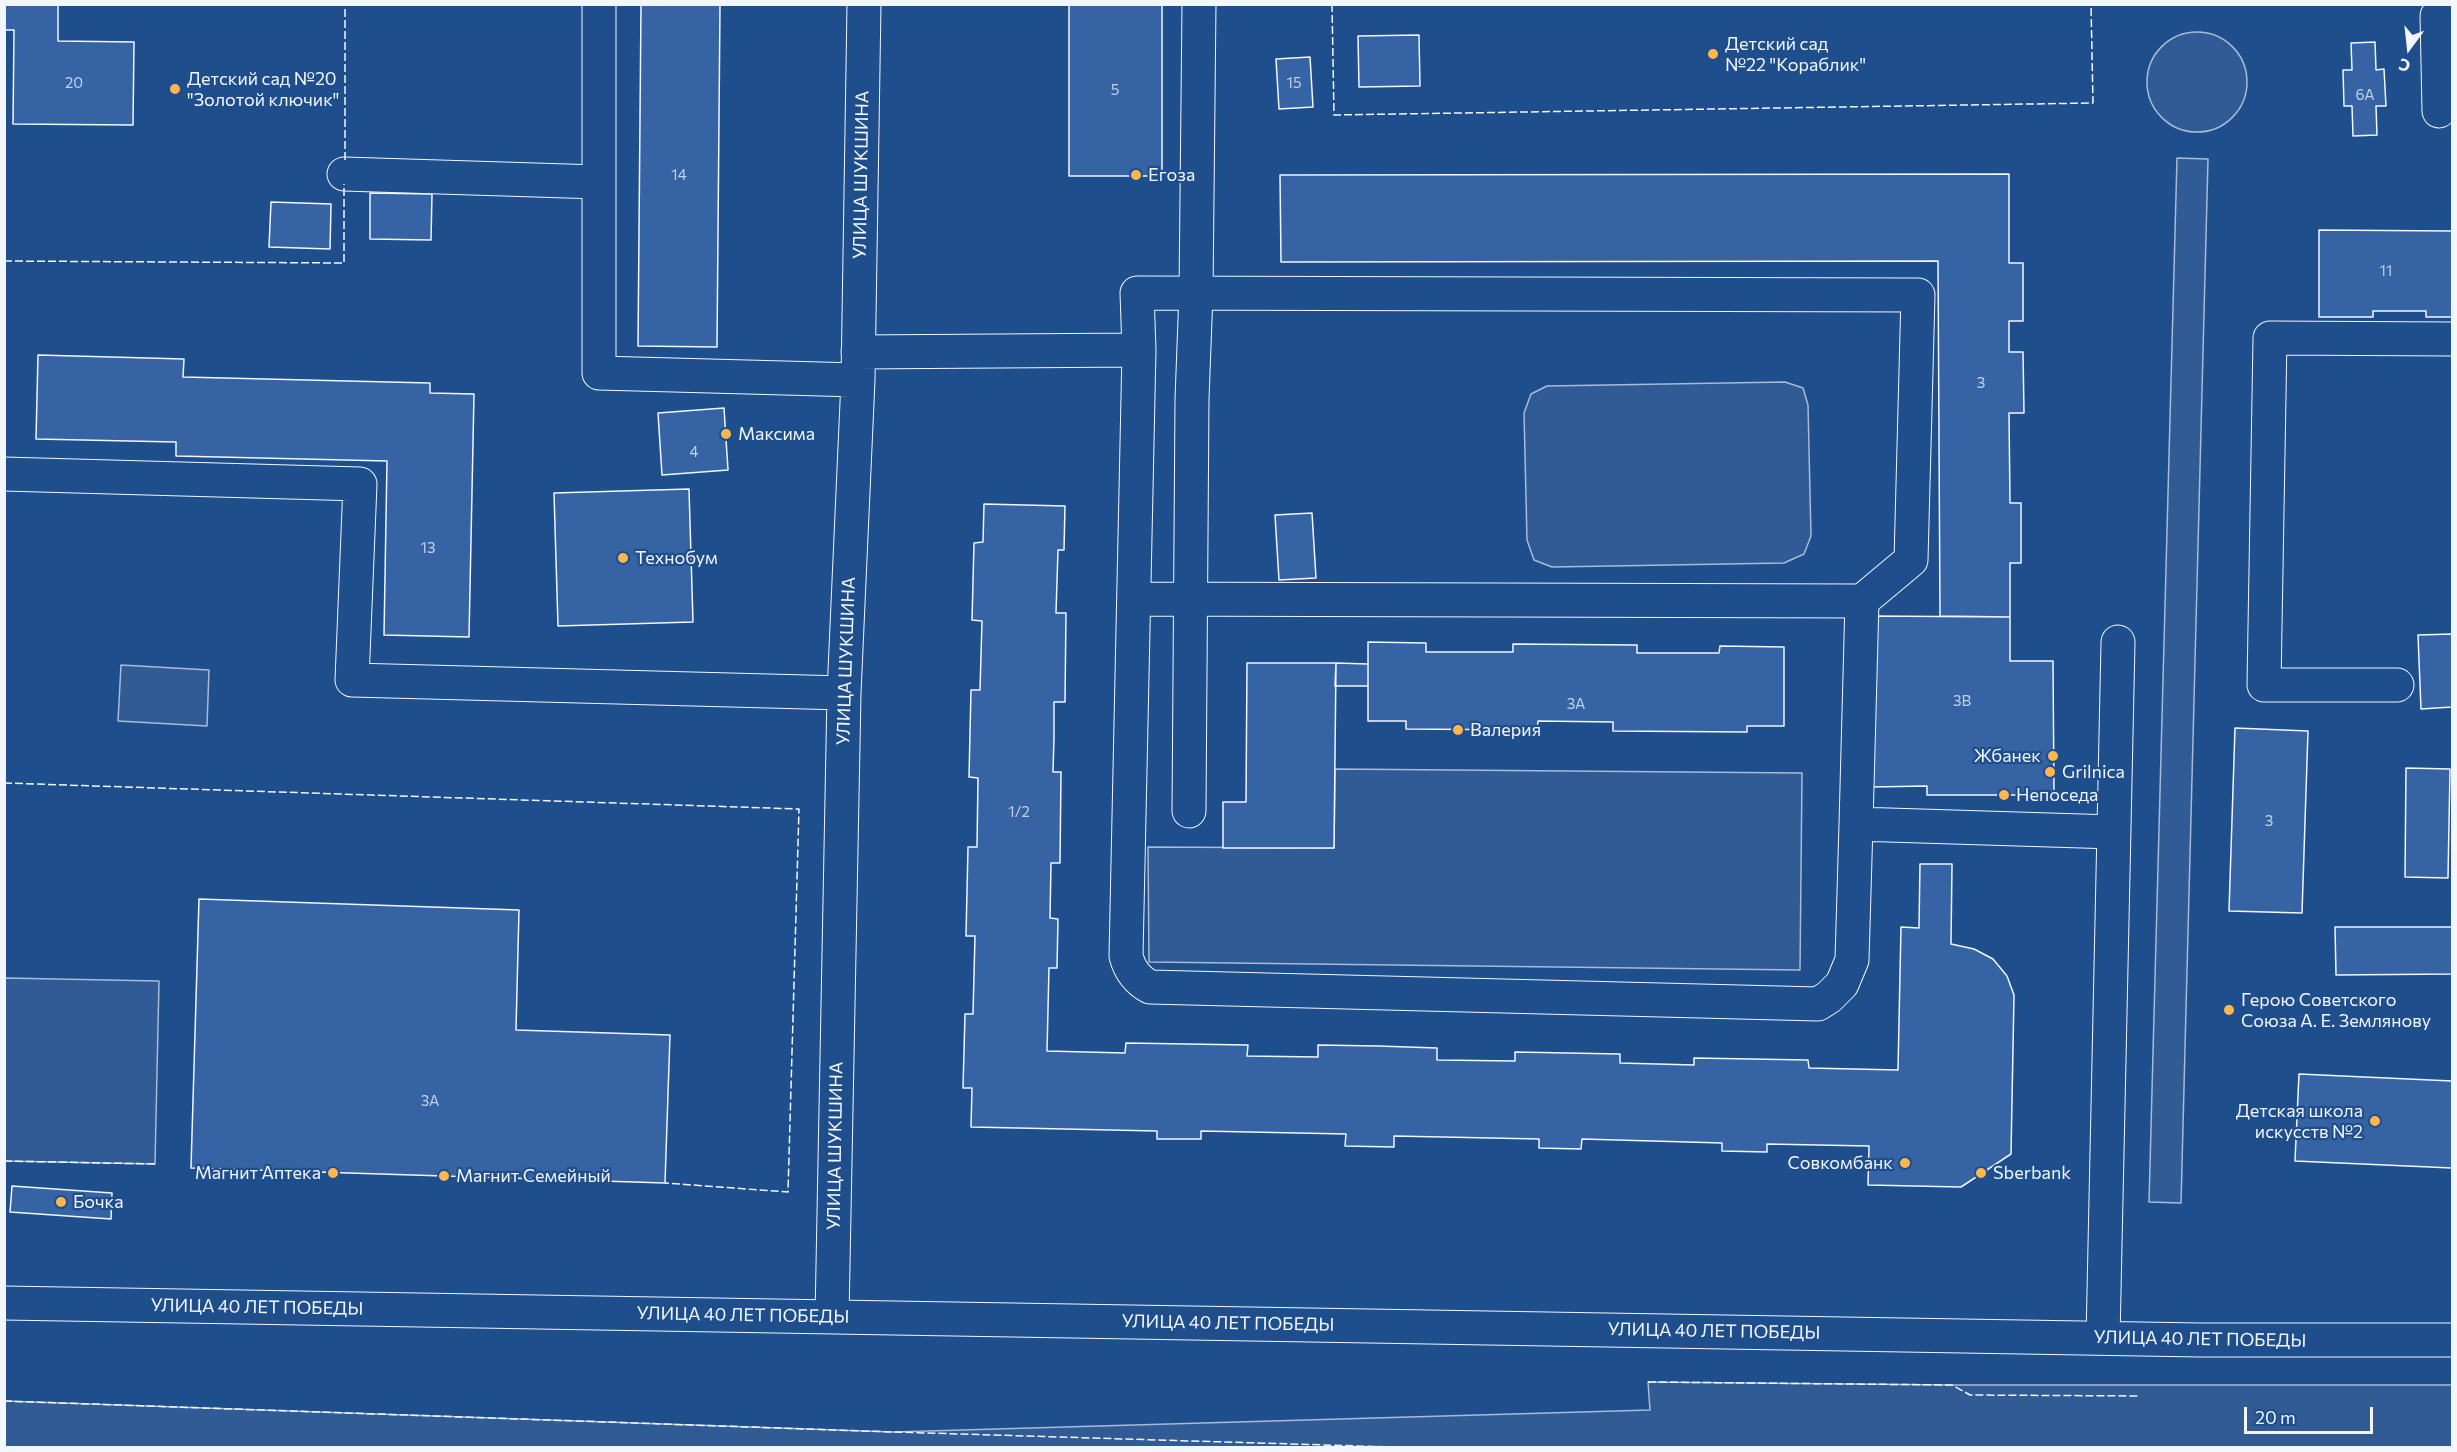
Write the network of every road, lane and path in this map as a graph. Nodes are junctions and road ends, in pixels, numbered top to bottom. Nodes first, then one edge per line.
1 (600, 4) edge
2 (864, 4) edge
3 (1199, 4) edge
4 (2451, 4) edge
5 (2439, 111) dead end
6 (344, 174) dead end
7 (599, 182) junction
8 (1196, 293) junction
9 (2452, 339) edge
10 (1139, 350) junction
11 (858, 366) junction
12 (4, 474) edge
13 (1134, 599) junction
14 (1192, 599) junction
15 (1862, 601) junction
16 (2118, 642) dead end
17 (2397, 685) dead end
18 (844, 693) junction
19 (1189, 811) dead end
20 (1856, 824) junction
21 (2114, 832) junction
22 (4, 1303) edge
23 (832, 1317) junction
24 (2103, 1338) junction
25 (2452, 1340) edge

1 - 7 street
2 - 11 street, УЛИЦА ШУКШИНА
3 - 8 street
4 - 5 street
6 - 7 street
7 - 11 street
8 - 10 street
8 - 14 street
8 - 15 street
9 - 17 street
10 - 11 street
10 - 13 street
11 - 18 street, УЛИЦА ШУКШИНА
12 - 18 street
13 - 14 street
13 - 20 street
14 - 15 street
14 - 19 street
15 - 20 street
16 - 21 street
18 - 23 street, УЛИЦА ШУКШИНА
20 - 21 street
21 - 24 street
22 - 23 street, УЛИЦА 40 ЛЕТ ПОБЕДЫ
23 - 24 street, УЛИЦА 40 ЛЕТ ПОБЕДЫ
24 - 25 street, УЛИЦА 40 ЛЕТ ПОБЕДЫ

